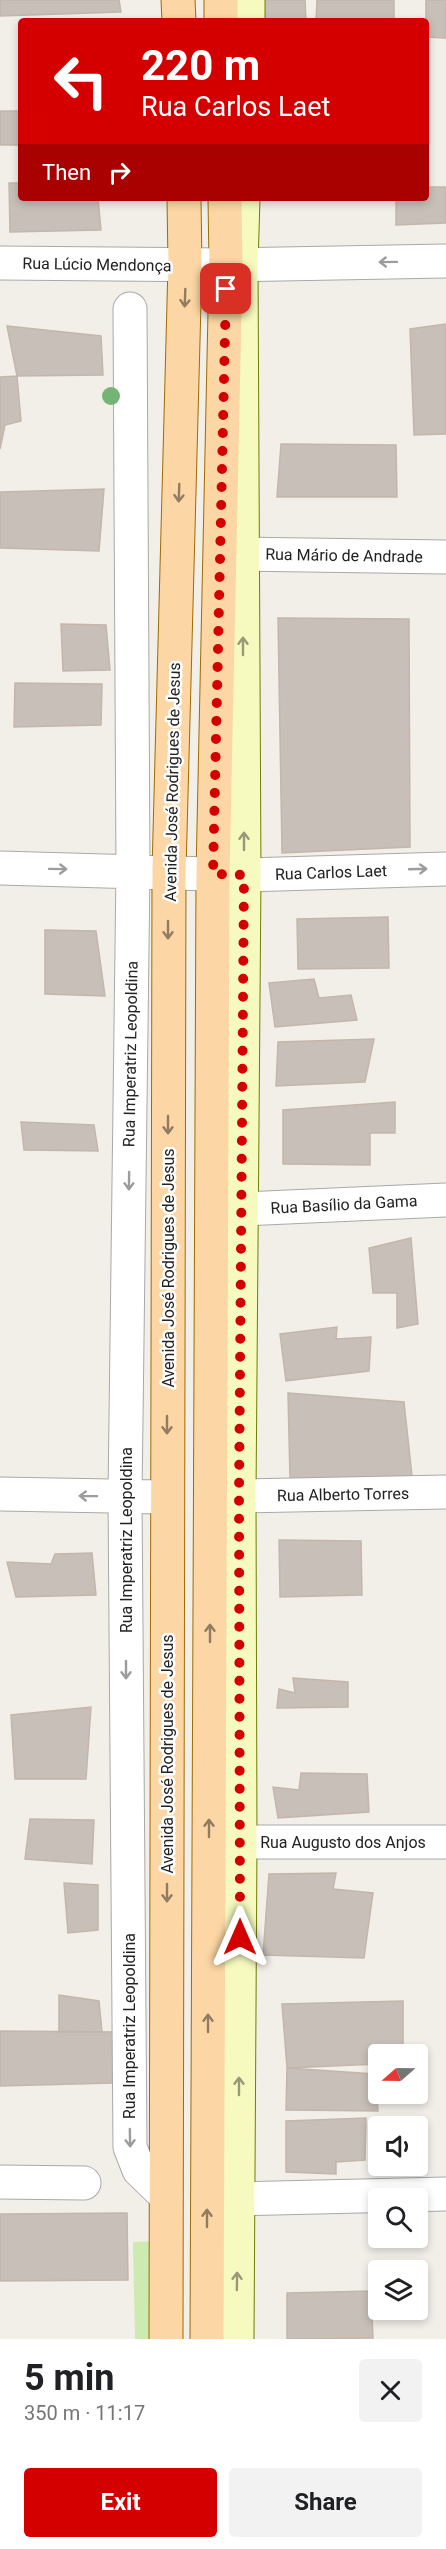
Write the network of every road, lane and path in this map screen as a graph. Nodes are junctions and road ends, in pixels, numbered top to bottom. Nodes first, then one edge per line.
1 (178, 0) edge
2 (221, 0) edge
3 (248, 0) edge
4 (179, 18) edge
5 (221, 18) edge
6 (248, 18) edge
7 (184, 201) edge
8 (225, 201) edge
9 (243, 201) edge
10 (446, 261) edge
11 (0, 263) edge
12 (234, 265) junction
13 (185, 266) junction
14 (130, 309) dead end
15 (242, 554) junction
16 (446, 557) edge
17 (0, 868) edge
18 (446, 869) edge
19 (133, 870) junction
20 (169, 872) junction
21 (229, 874) junction
22 (446, 1200) edge
23 (243, 1209) junction
24 (446, 1492) edge
25 (0, 1494) edge
26 (125, 1496) junction
27 (239, 1496) junction
28 (167, 1497) junction
29 (240, 1842) junction
30 (446, 1842) edge
31 (0, 2182) edge
32 (84, 2183) dead end
33 (446, 2194) edge
34 (166, 2196) junction
35 (238, 2199) junction
36 (166, 2339) edge
37 (207, 2339) edge
38 (237, 2339) edge

1 - 4 main road
2 - 5 main road
3 - 6 street
7 - 13 main road, Avenida José Rodrigues de Jesus
8 - 12 main road
9 - 12 street
10 -> 12 street, Rua Lúcio Mendonça
11 - 13 street, Rua Lúcio Mendonça
12 - 13 street, Rua Lúcio Mendonça
12 - 15 street
12 - 21 main road
13 -> 20 main road, Avenida José Rodrigues de Jesus
14 - 19 street
15 - 16 street, Rua Mário de Andrade
21 -> 15 street
17 -> 19 street, Rua Carlos Laet
21 -> 18 street, Rua Carlos Laet
19 - 20 street, Rua Carlos Laet
19 -> 26 street, Rua Imperatriz Leopoldina
20 - 21 street, Rua Carlos Laet
20 -> 28 main road, Avenida José Rodrigues de Jesus
21 - 23 street
37 -> 21 main road
22 - 23 street, Rua Basílio da Gama
23 - 27 street
24 - 27 street, Rua Alberto Torres
26 -> 25 street
26 - 28 street
26 -> 34 street, Rua Imperatriz Leopoldina
27 - 29 street
28 -> 34 main road, Avenida José Rodrigues de Jesus
29 - 30 street, Rua Augusto dos Anjos
35 -> 29 street
31 - 32 street
33 - 35 street
34 - 36 main road, Avenida José Rodrigues de Jesus
38 -> 35 street

